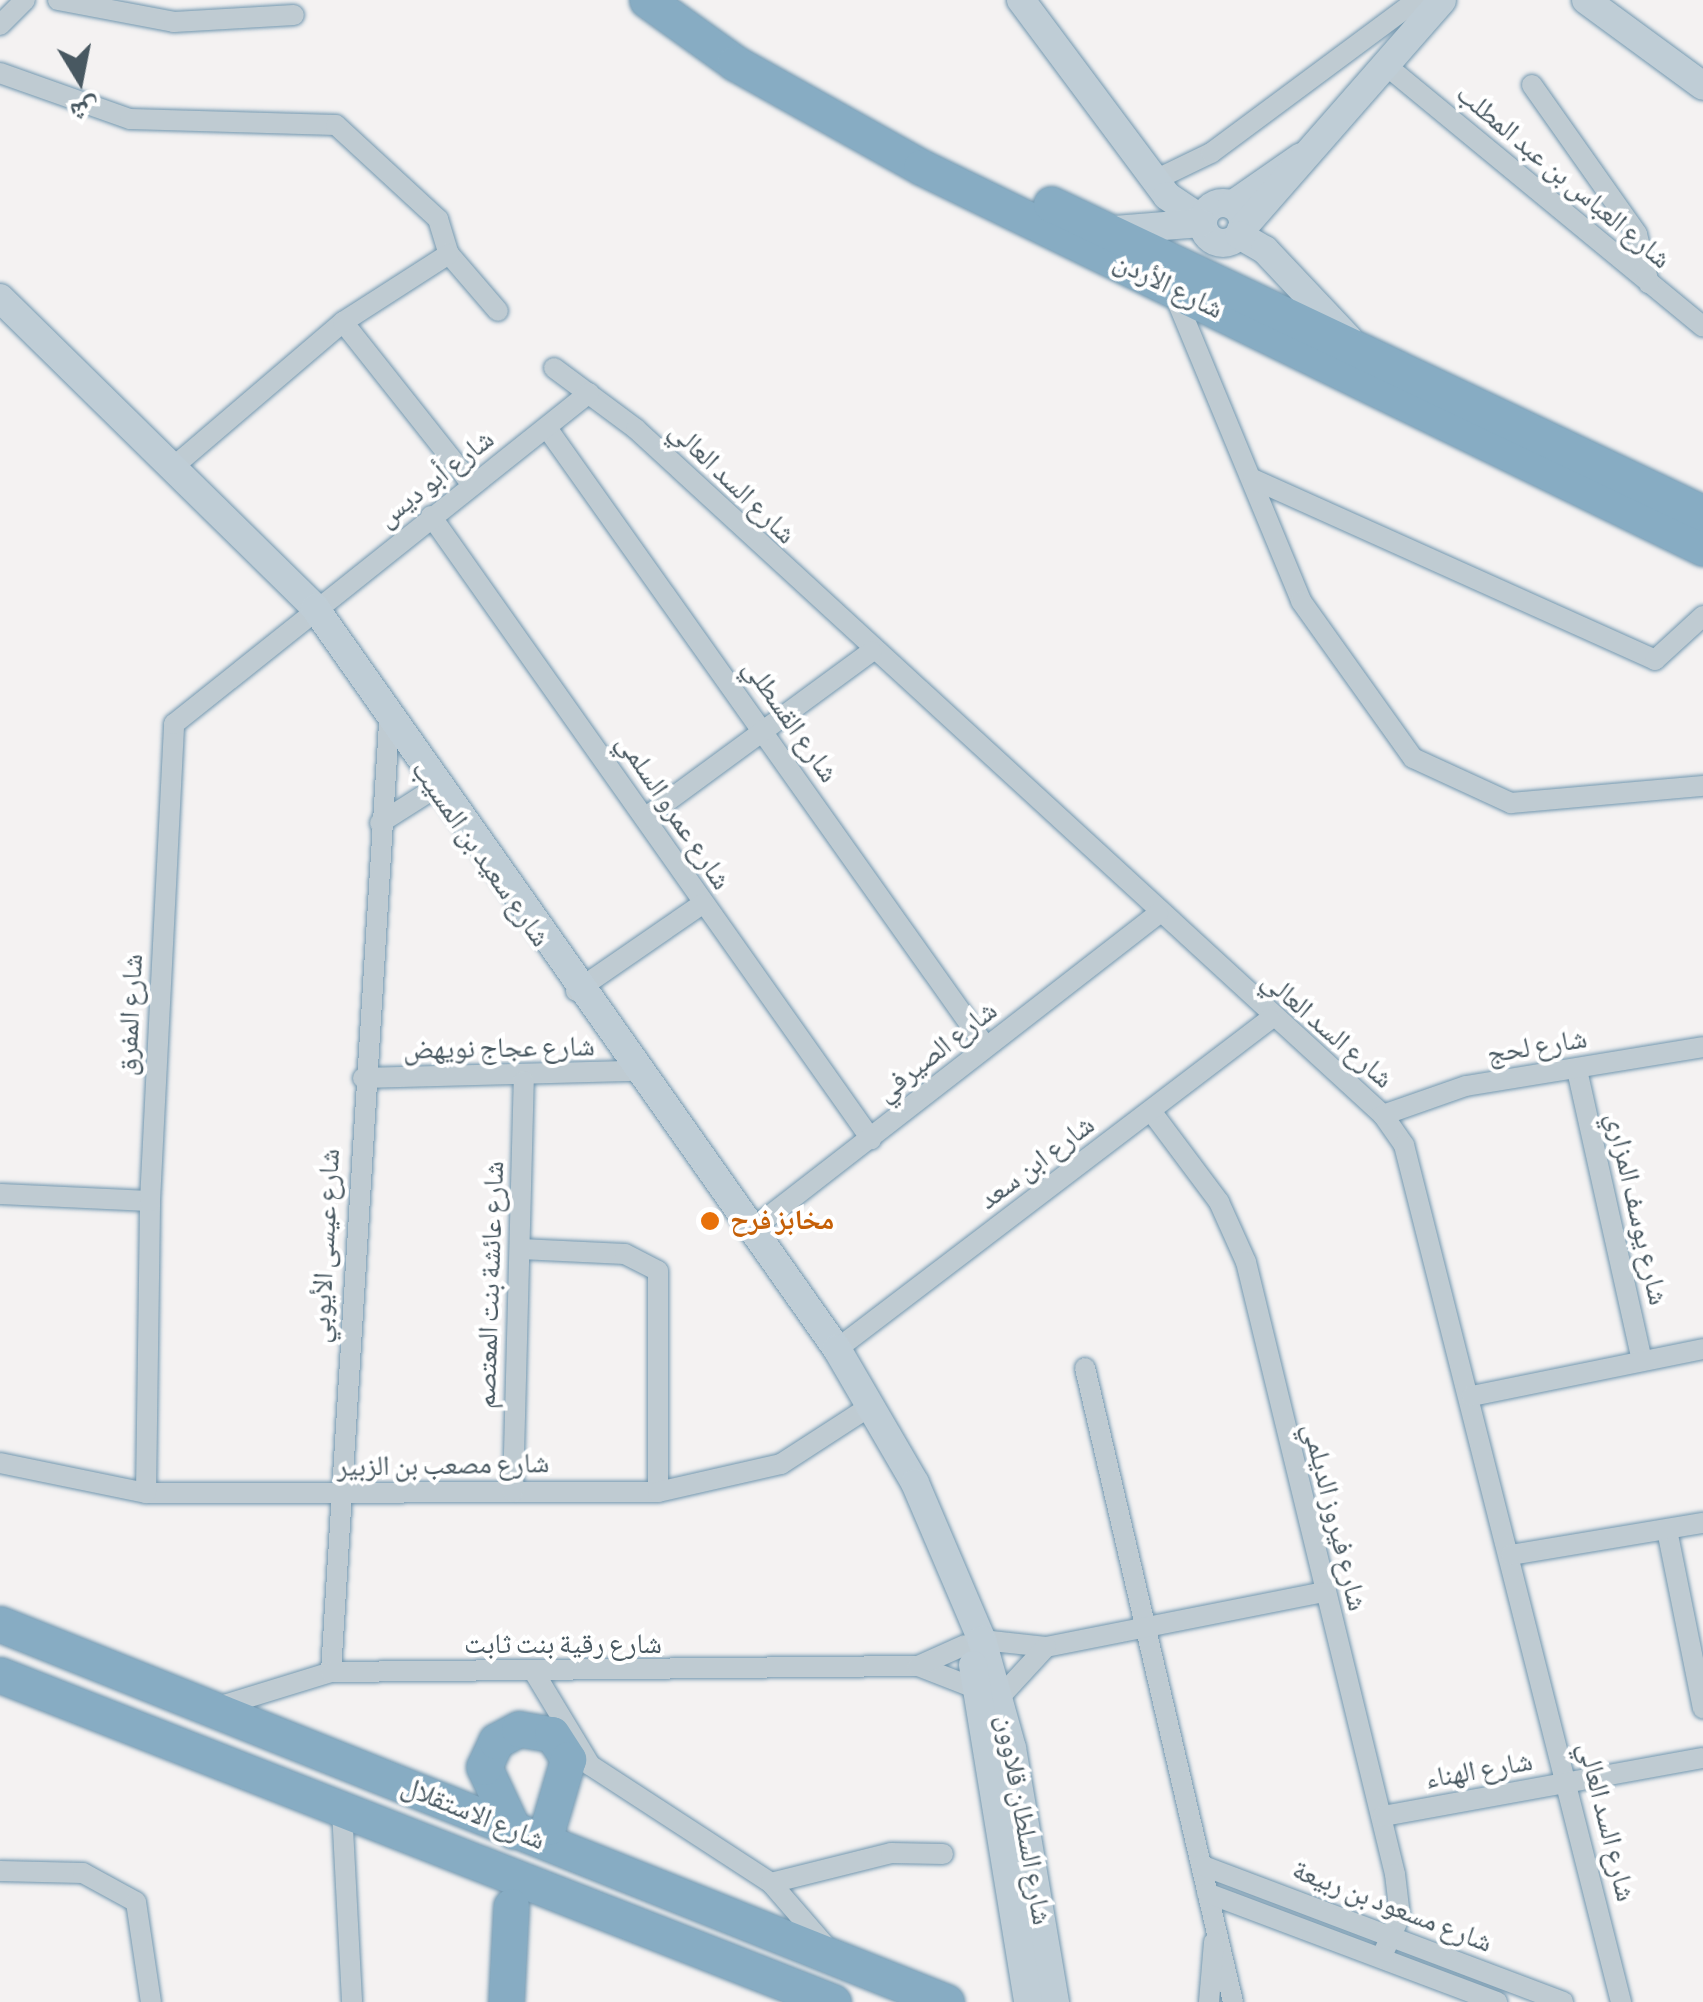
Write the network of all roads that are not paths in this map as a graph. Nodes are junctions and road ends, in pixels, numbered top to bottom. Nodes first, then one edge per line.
1 (25, 0) edge
2 (58, 0) edge
3 (647, 0) edge
4 (680, 0) edge
5 (1021, 0) edge
6 (1417, 0) edge
7 (1442, 0) edge
8 (1586, 0) edge
9 (294, 15) dead end
10 (0, 25) edge
11 (1388, 67) junction
12 (0, 73) edge
13 (1532, 86) dead end
14 (1703, 86) edge
15 (1156, 175) junction
16 (1222, 220) junction
17 (1113, 230) junction
18 (449, 254) junction
19 (1649, 284) junction
20 (1172, 289) junction
21 (0, 298) edge
22 (498, 311) dead end
23 (343, 322) junction
24 (1703, 328) edge
25 (1348, 338) junction
26 (554, 368) dead end
27 (589, 393) junction
28 (547, 428) junction
29 (172, 468) junction
30 (1252, 478) junction
31 (472, 485) junction
32 (1703, 513) edge
33 (431, 516) junction
34 (1703, 548) edge
35 (315, 608) junction
36 (1703, 616) edge
37 (872, 651) junction
38 (389, 723) junction
39 (763, 729) junction
40 (1703, 786) edge
41 (434, 788) junction
42 (646, 816) junction
43 (380, 823) junction
44 (702, 904) junction
45 (1158, 914) junction
46 (576, 991) junction
47 (1270, 1018) junction
48 (986, 1047) junction
49 (1703, 1047) edge
50 (1577, 1070) junction
51 (636, 1071) junction
52 (363, 1078) junction
53 (524, 1081) junction
54 (1151, 1112) junction
55 (1383, 1115) junction
56 (871, 1139) junction
57 (0, 1194) edge
58 (150, 1201) junction
59 (750, 1232) junction
60 (521, 1250) junction
61 (837, 1349) junction
62 (1703, 1350) edge
63 (1642, 1360) junction
64 (1085, 1368) dead end
65 (1472, 1396) junction
66 (869, 1406) junction
67 (0, 1462) edge
68 (513, 1492) junction
69 (658, 1492) junction
70 (146, 1493) junction
71 (338, 1496) junction
72 (1703, 1523) edge
73 (1667, 1530) junction
74 (1511, 1556) junction
75 (1323, 1592) junction
76 (0, 1624) edge
77 (1146, 1626) junction
78 (974, 1642) junction
79 (1046, 1647) junction
80 (918, 1666) junction
81 (331, 1672) junction
82 (534, 1672) junction
83 (0, 1675) edge
84 (270, 1684) junction
85 (990, 1693) junction
86 (214, 1708) junction
87 (1703, 1708) edge
88 (273, 1732) junction
89 (1001, 1750) junction
90 (1703, 1758) edge
91 (1568, 1784) junction
92 (342, 1810) junction
93 (1383, 1816) junction
94 (943, 1854) dead end
95 (1201, 1866) junction
96 (0, 1871) edge
97 (770, 1883) junction
98 (1207, 1892) junction
99 (511, 1906) dead end
100 (797, 1930) junction
101 (1215, 1930) junction
102 (1395, 1932) junction
103 (1382, 1956) junction
104 (151, 2002) edge
105 (352, 2002) edge
106 (506, 2002) edge
107 (833, 2002) edge
108 (946, 2002) edge
109 (1028, 2002) edge
110 (1055, 2002) edge
111 (1209, 2002) edge
112 (1233, 2002) edge
113 (1496, 2002) edge
114 (1563, 2002) edge
115 (1622, 2002) edge

1 - 10 street
2 - 9 street
3 - 20 highway, شارع الأردن
4 - 17 highway, شارع الأردن
5 - 15 street
6 - 15 street
7 - 11 street
8 - 14 street
11 - 16 street
11 - 19 street, شارع العباس بن عبد المطلب
12 - 18 street
13 - 19 street
15 - 16 street
16 - 17 street
16 - 25 street
17 - 25 highway, شارع الأردن
18 - 22 street
18 - 23 street
19 - 24 street, شارع العباس بن عبد المطلب
20 - 30 street
20 - 34 highway, شارع الأردن
21 - 29 street, شارع سعيد بن المسيب
23 - 29 street
23 - 31 street
25 - 32 highway, شارع الأردن
26 - 27 street, شارع السد العالي
27 - 28 street, شارع أبو ديس
27 - 37 street, شارع السد العالي
28 - 31 street, شارع أبو ديس
28 - 39 street, شارع القسطلي
29 - 35 street, شارع سعيد بن المسيب
30 - 36 street
30 - 40 street
31 - 33 street, شارع أبو ديس
33 - 35 street, شارع أبو ديس
33 - 42 street, شارع عمرو السلمي
35 - 38 street, شارع سعيد بن المسيب
35 - 58 street, شارع المفرق
37 - 39 street
37 - 45 street, شارع السد العالي
38 - 41 street, شارع سعيد بن المسيب
38 - 43 street, شارع عيسى الأيوبي
39 - 42 street
39 - 48 street, شارع القسطلي
41 - 43 street
41 - 46 street, شارع سعيد بن المسيب
42 - 44 street, شارع عمرو السلمي
43 - 52 street, شارع عيسى الأيوبي
44 - 46 street
44 - 56 street, شارع عمرو السلمي
45 - 47 street, شارع السد العالي
45 - 48 street, شارع الصيرفي
46 - 51 street, شارع سعيد بن المسيب
47 - 54 street, شارع ابن سعد
47 - 55 street, شارع السد العالي
48 - 56 street, شارع الصيرفي
49 - 50 street, شارع لحج
50 - 55 street, شارع لحج
50 - 63 street, شارع يوسف المزاري
51 - 53 street, شارع عجاج نويهض
51 - 59 street, شارع سعيد بن المسيب
52 - 53 street, شارع عجاج نويهض
52 - 71 street, شارع عيسى الأيوبي
53 - 60 street, شارع عائشة بنت المعتصم
54 - 61 street, شارع ابن سعد
54 - 75 street, شارع فيروز الديلمي
55 - 65 street, شارع السد العالي
56 - 59 street, شارع الصيرفي
57 - 58 street
58 - 70 street, شارع المفرق
59 - 61 street, شارع سعيد بن المسيب
60 - 68 street, شارع عائشة بنت المعتصم
60 - 69 street
61 - 66 street, شارع سعيد بن المسيب
62 - 63 street
63 - 65 street
64 - 77 street
65 - 74 street, شارع السد العالي
66 - 69 street, شارع مصعب بن الزبير
66 - 78 street, شارع سعيد بن المسيب
67 - 70 street, شارع مصعب بن الزبير
68 - 69 street, شارع مصعب بن الزبير
68 - 71 street, شارع مصعب بن الزبير
70 - 71 street, شارع مصعب بن الزبير
71 - 81 street, شارع عيسى الأيوبي
72 - 73 street
73 - 74 street
73 - 87 street
74 - 91 street, شارع السد العالي
75 - 77 street
75 - 93 street, شارع فيروز الديلمي
76 - 86 highway, شارع الاستقلال
77 - 79 street
77 - 95 street
78 - 79 street
78 - 80 street, شارع رقية بنت ثابت
78 - 85 street, شارع السلطان قلاوون
79 - 85 street
80 - 82 street, شارع رقية بنت ثابت
80 - 85 street, شارع رقية بنت ثابت
81 - 82 street, شارع رقية بنت ثابت
81 - 84 street, شارع رقية بنت ثابت
82 - 97 street
83 - 92 highway, شارع الاستقلال
84 - 86 street, شارع رقية بنت ثابت
84 - 88 street
85 - 89 street, شارع السلطان قلاوون
86 - 88 highway, شارع الاستقلال
88 - 100 highway, شارع الاستقلال
89 - 109 street, شارع السلطان قلاوون
89 - 110 street, شارع السلطان قلاوون
90 - 91 street, شارع الهناء
91 - 93 street, شارع الهناء
91 - 115 street, شارع السد العالي
92 - 105 street
92 - 107 highway, شارع الاستقلال
93 - 102 street, شارع فيروز الديلمي
94 - 97 street
95 - 98 street
95 - 102 street, شارع مسعود بن ربيعة
96 - 104 street
97 - 100 street
98 - 101 street
98 - 103 street, شارع مسعود بن ربيعة
99 - 106 highway
100 - 108 highway, شارع الاستقلال
101 - 111 street
101 - 112 street
102 - 103 street, شارع فيروز الديلمي
102 - 114 street, شارع مسعود بن ربيعة
103 - 113 street, شارع مسعود بن ربيعة

